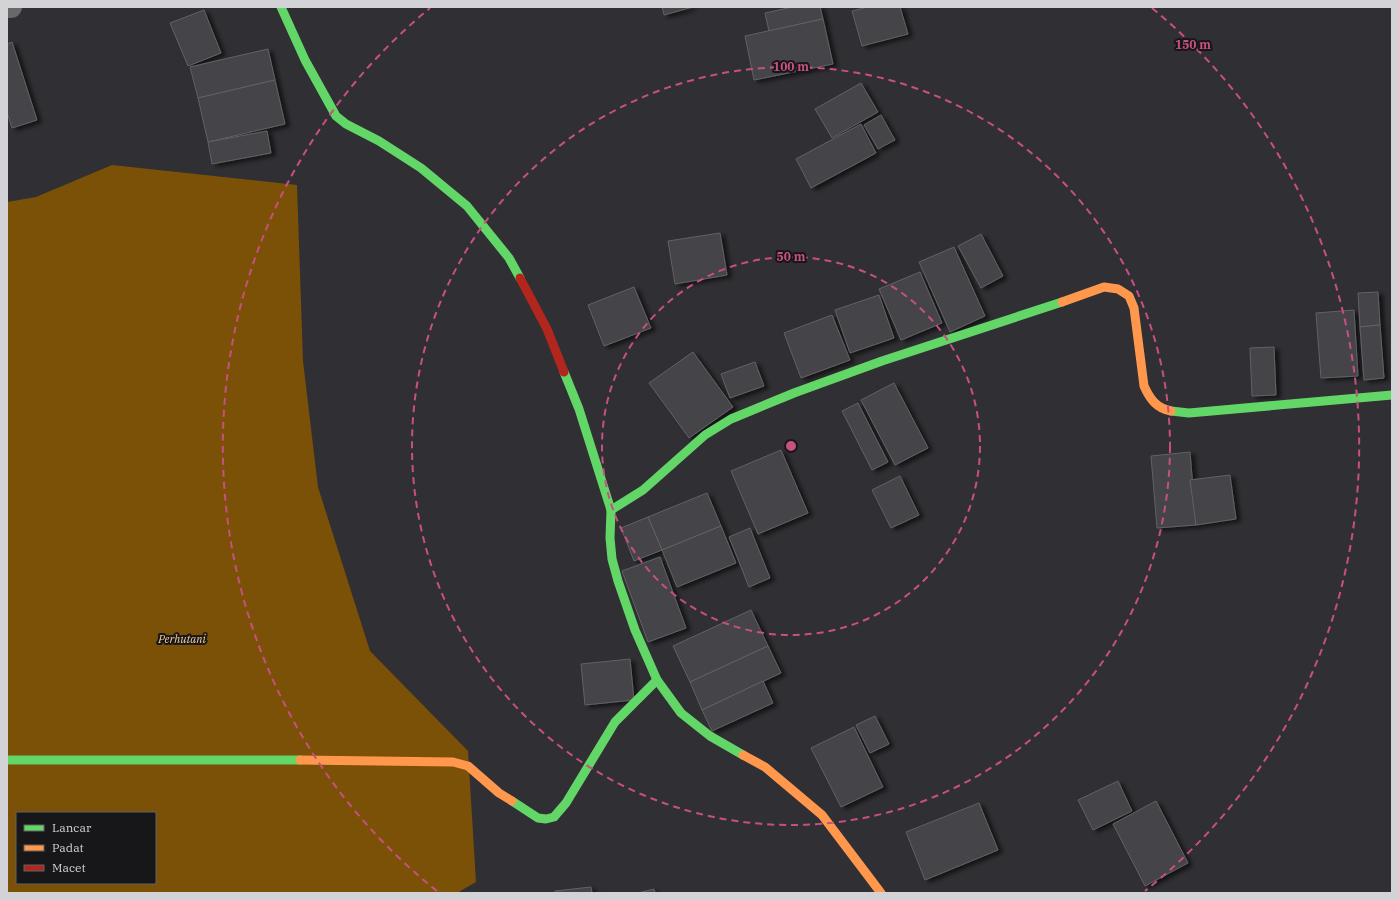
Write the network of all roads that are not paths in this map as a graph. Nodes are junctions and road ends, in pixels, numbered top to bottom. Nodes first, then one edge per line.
1 (7, 7) edge
2 (11, 7) edge
3 (281, 7) edge
4 (1392, 395) edge
5 (611, 510) junction
6 (657, 680) junction
7 (7, 760) edge
8 (881, 893) edge

1 - 2 street
3 - 5 street
4 - 5 street
5 - 6 street
6 - 7 street
6 - 8 street

